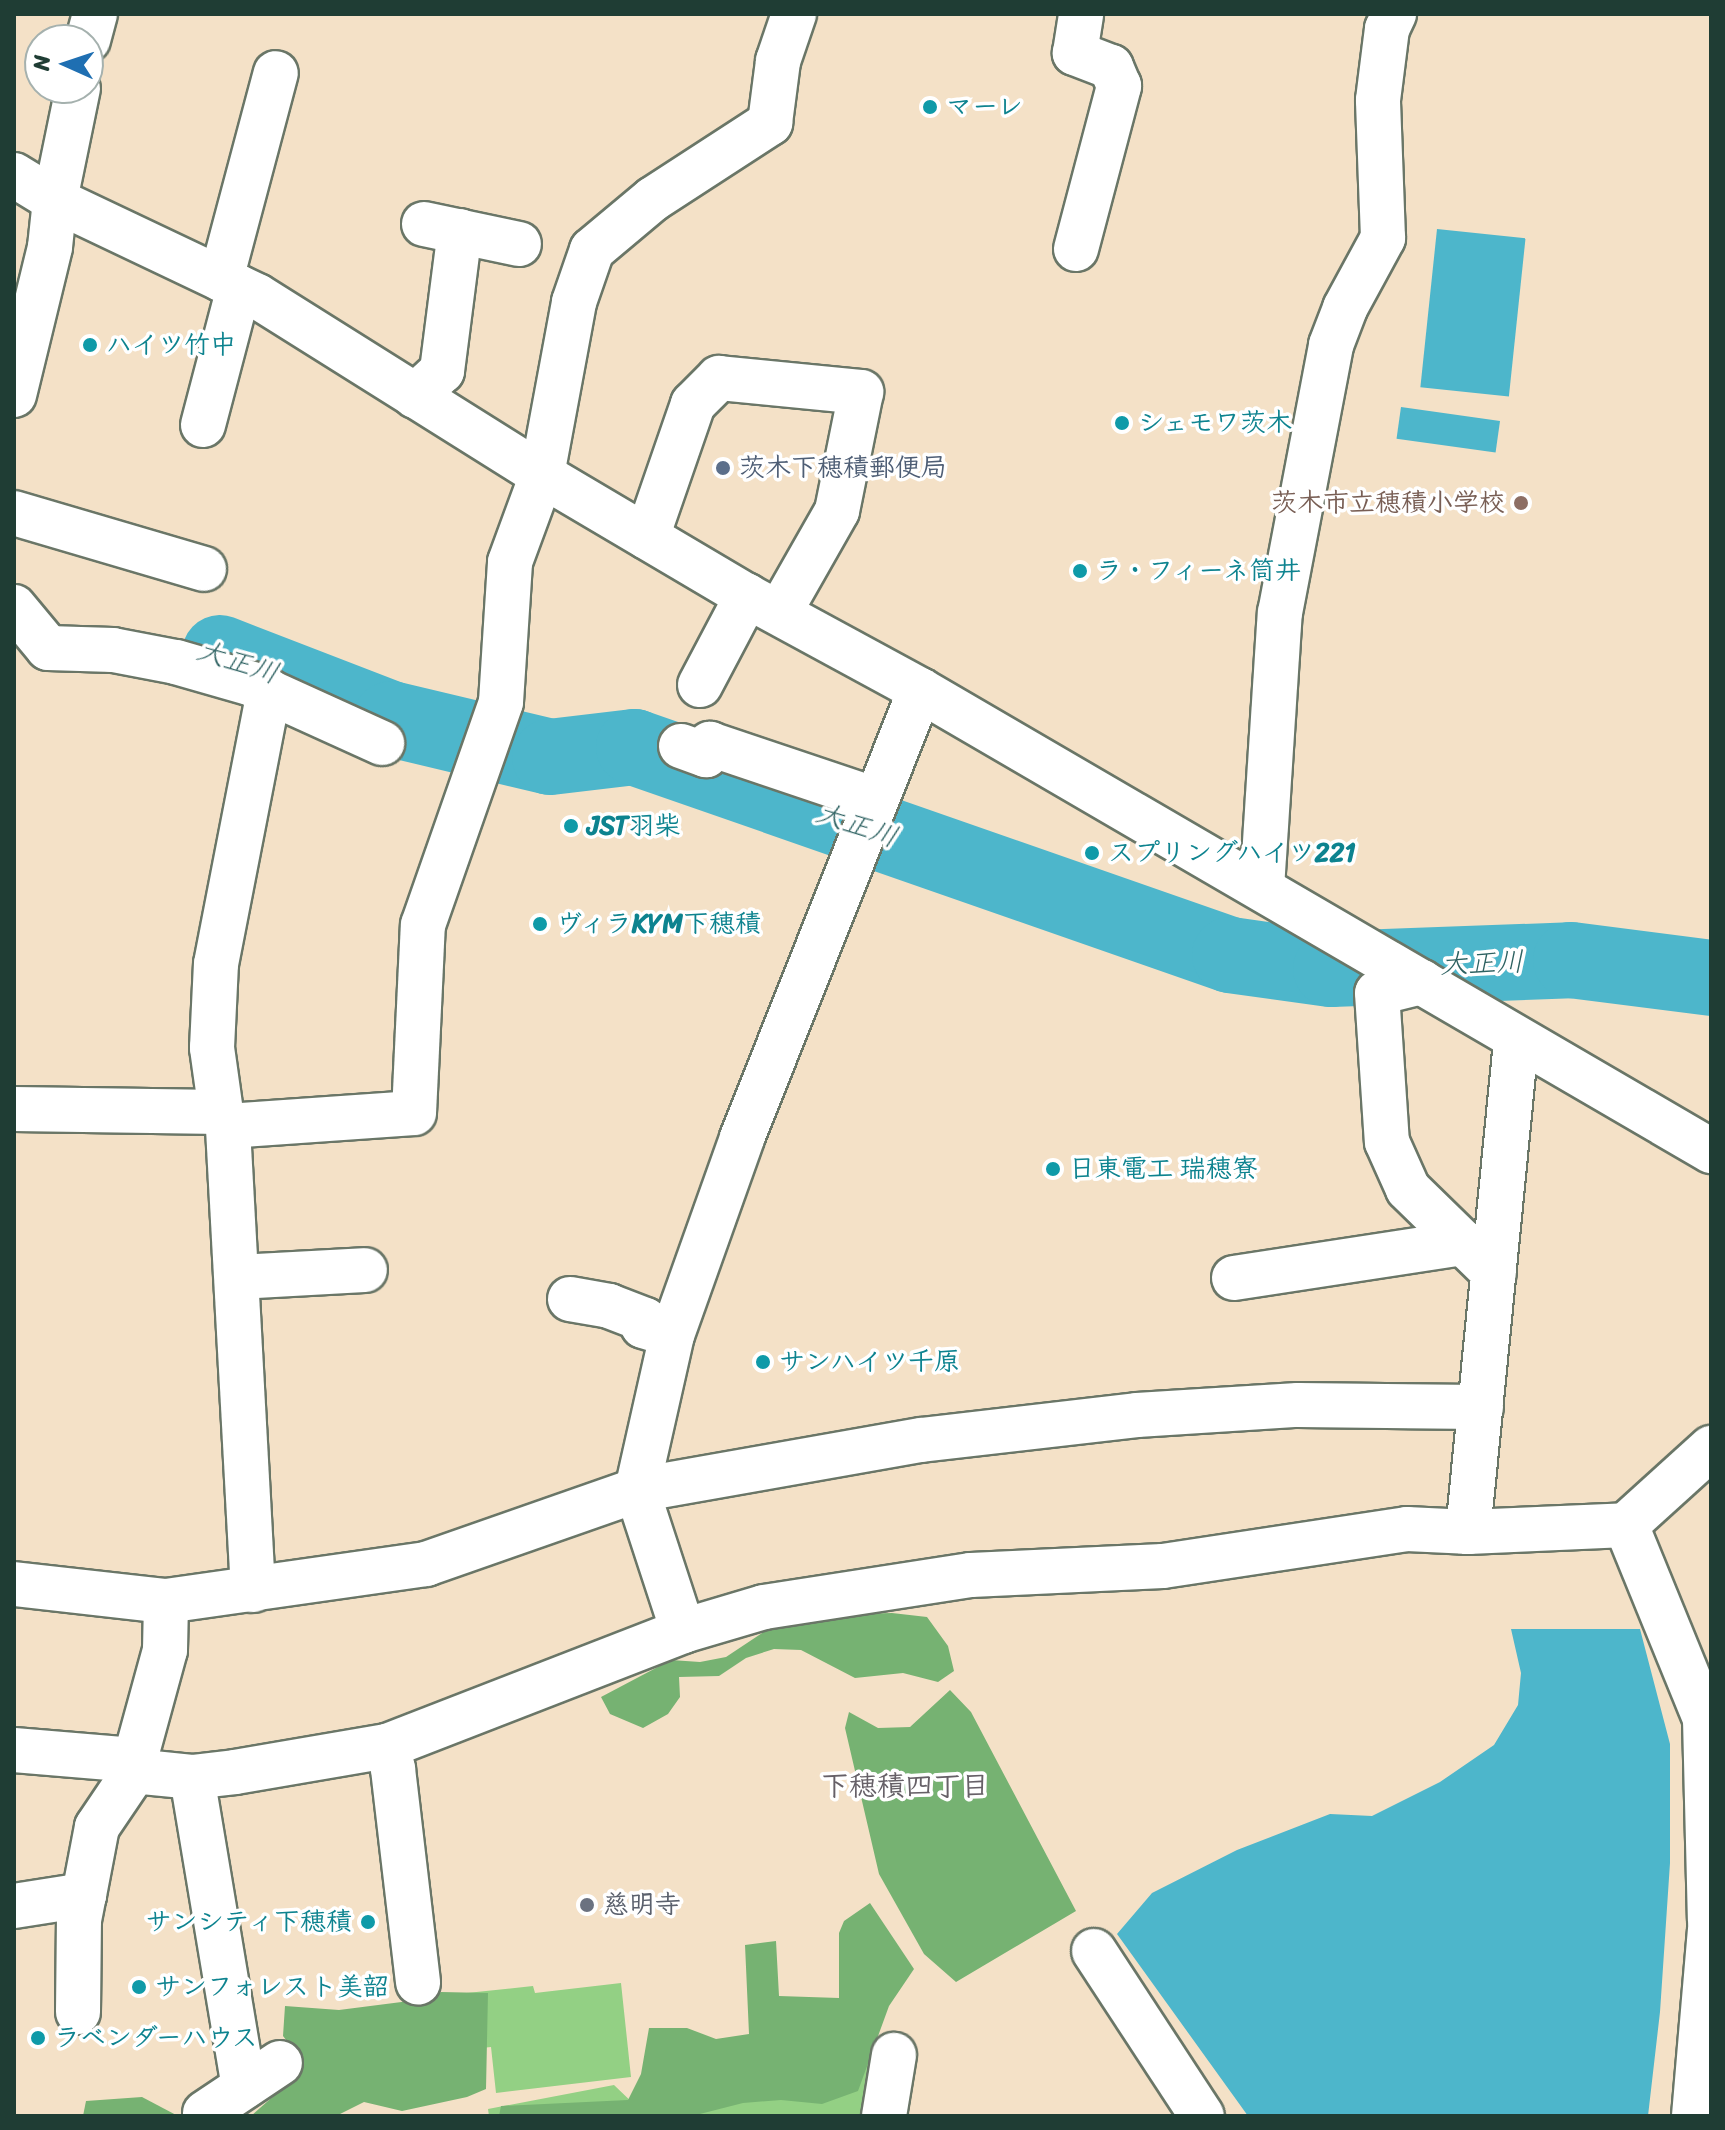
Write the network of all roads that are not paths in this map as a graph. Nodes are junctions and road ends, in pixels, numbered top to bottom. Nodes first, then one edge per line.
1 (794, 14) edge
2 (1081, 14) edge
3 (1394, 14) edge
4 (276, 73) dead end
5 (75, 104) edge
6 (14, 175) edge
7 (55, 200) junction
8 (519, 244) dead end
9 (1076, 249) dead end
10 (230, 284) junction
11 (14, 395) edge
12 (415, 396) junction
13 (203, 425) dead end
14 (542, 475) junction
15 (14, 513) edge
16 (647, 537) junction
17 (204, 569) dead end
18 (763, 605) junction
19 (17, 610) edge
20 (700, 685) dead end
21 (920, 690) junction
22 (269, 691) junction
23 (382, 743) dead end
24 (681, 746) dead end
25 (868, 820) junction
26 (1262, 888) junction
27 (1422, 982) junction
28 (1516, 1039) junction
29 (14, 1109) edge
30 (225, 1119) junction
31 (1711, 1151) edge
32 (1479, 1258) junction
33 (365, 1270) dead end
34 (237, 1277) junction
35 (1234, 1278) dead end
36 (570, 1299) dead end
37 (672, 1335) junction
38 (1481, 1407) junction
39 (1711, 1448) edge
40 (637, 1490) junction
41 (1626, 1525) junction
42 (1468, 1532) junction
43 (14, 1584) edge
44 (253, 1590) junction
45 (166, 1601) junction
46 (683, 1631) junction
47 (387, 1746) junction
48 (14, 1750) edge
49 (134, 1760) junction
50 (192, 1777) junction
51 (84, 1895) junction
52 (14, 1906) edge
53 (1711, 1919) edge
54 (1094, 1951) dead end
55 (418, 1983) dead end
56 (78, 2012) dead end
57 (894, 2055) dead end
58 (280, 2063) dead end
59 (244, 2087) junction
60 (205, 2113) dead end
61 (884, 2116) edge
62 (1202, 2116) edge
63 (1694, 2116) edge

1 - 14 street
2 - 9 street
3 - 26 street
4 - 10 street
5 - 7 street
6 - 7 street
7 - 10 street
7 - 11 street
8 - 12 street
10 - 12 street
10 - 13 street
12 - 14 street
14 - 16 street
14 - 30 street
15 - 17 street
16 - 18 street
16 - 18 street
18 - 20 street
18 - 21 street
19 - 22 street
21 - 25 street
21 - 26 street
22 - 23 street
22 - 30 street
24 - 25 street
25 - 37 street
26 - 27 street
27 - 28 street
27 - 32 street
28 - 31 street
28 - 32 street
29 - 30 street
30 - 34 street
32 - 35 street
32 - 38 street
33 - 34 street
34 - 44 street
36 - 37 street
37 - 40 street
38 - 40 street
38 - 42 street
39 - 41 street
40 - 44 street
40 - 46 street
41 - 42 street
41 - 53 street
42 - 46 street
43 - 45 street
44 - 45 street
45 - 49 street
46 - 47 street
47 - 50 street
47 - 55 street
48 - 49 street
49 - 50 street
49 - 51 street
50 - 59 street
51 - 52 street
51 - 56 street
53 - 63 street
54 - 62 street
57 - 61 street
58 - 59 street
59 - 60 street

